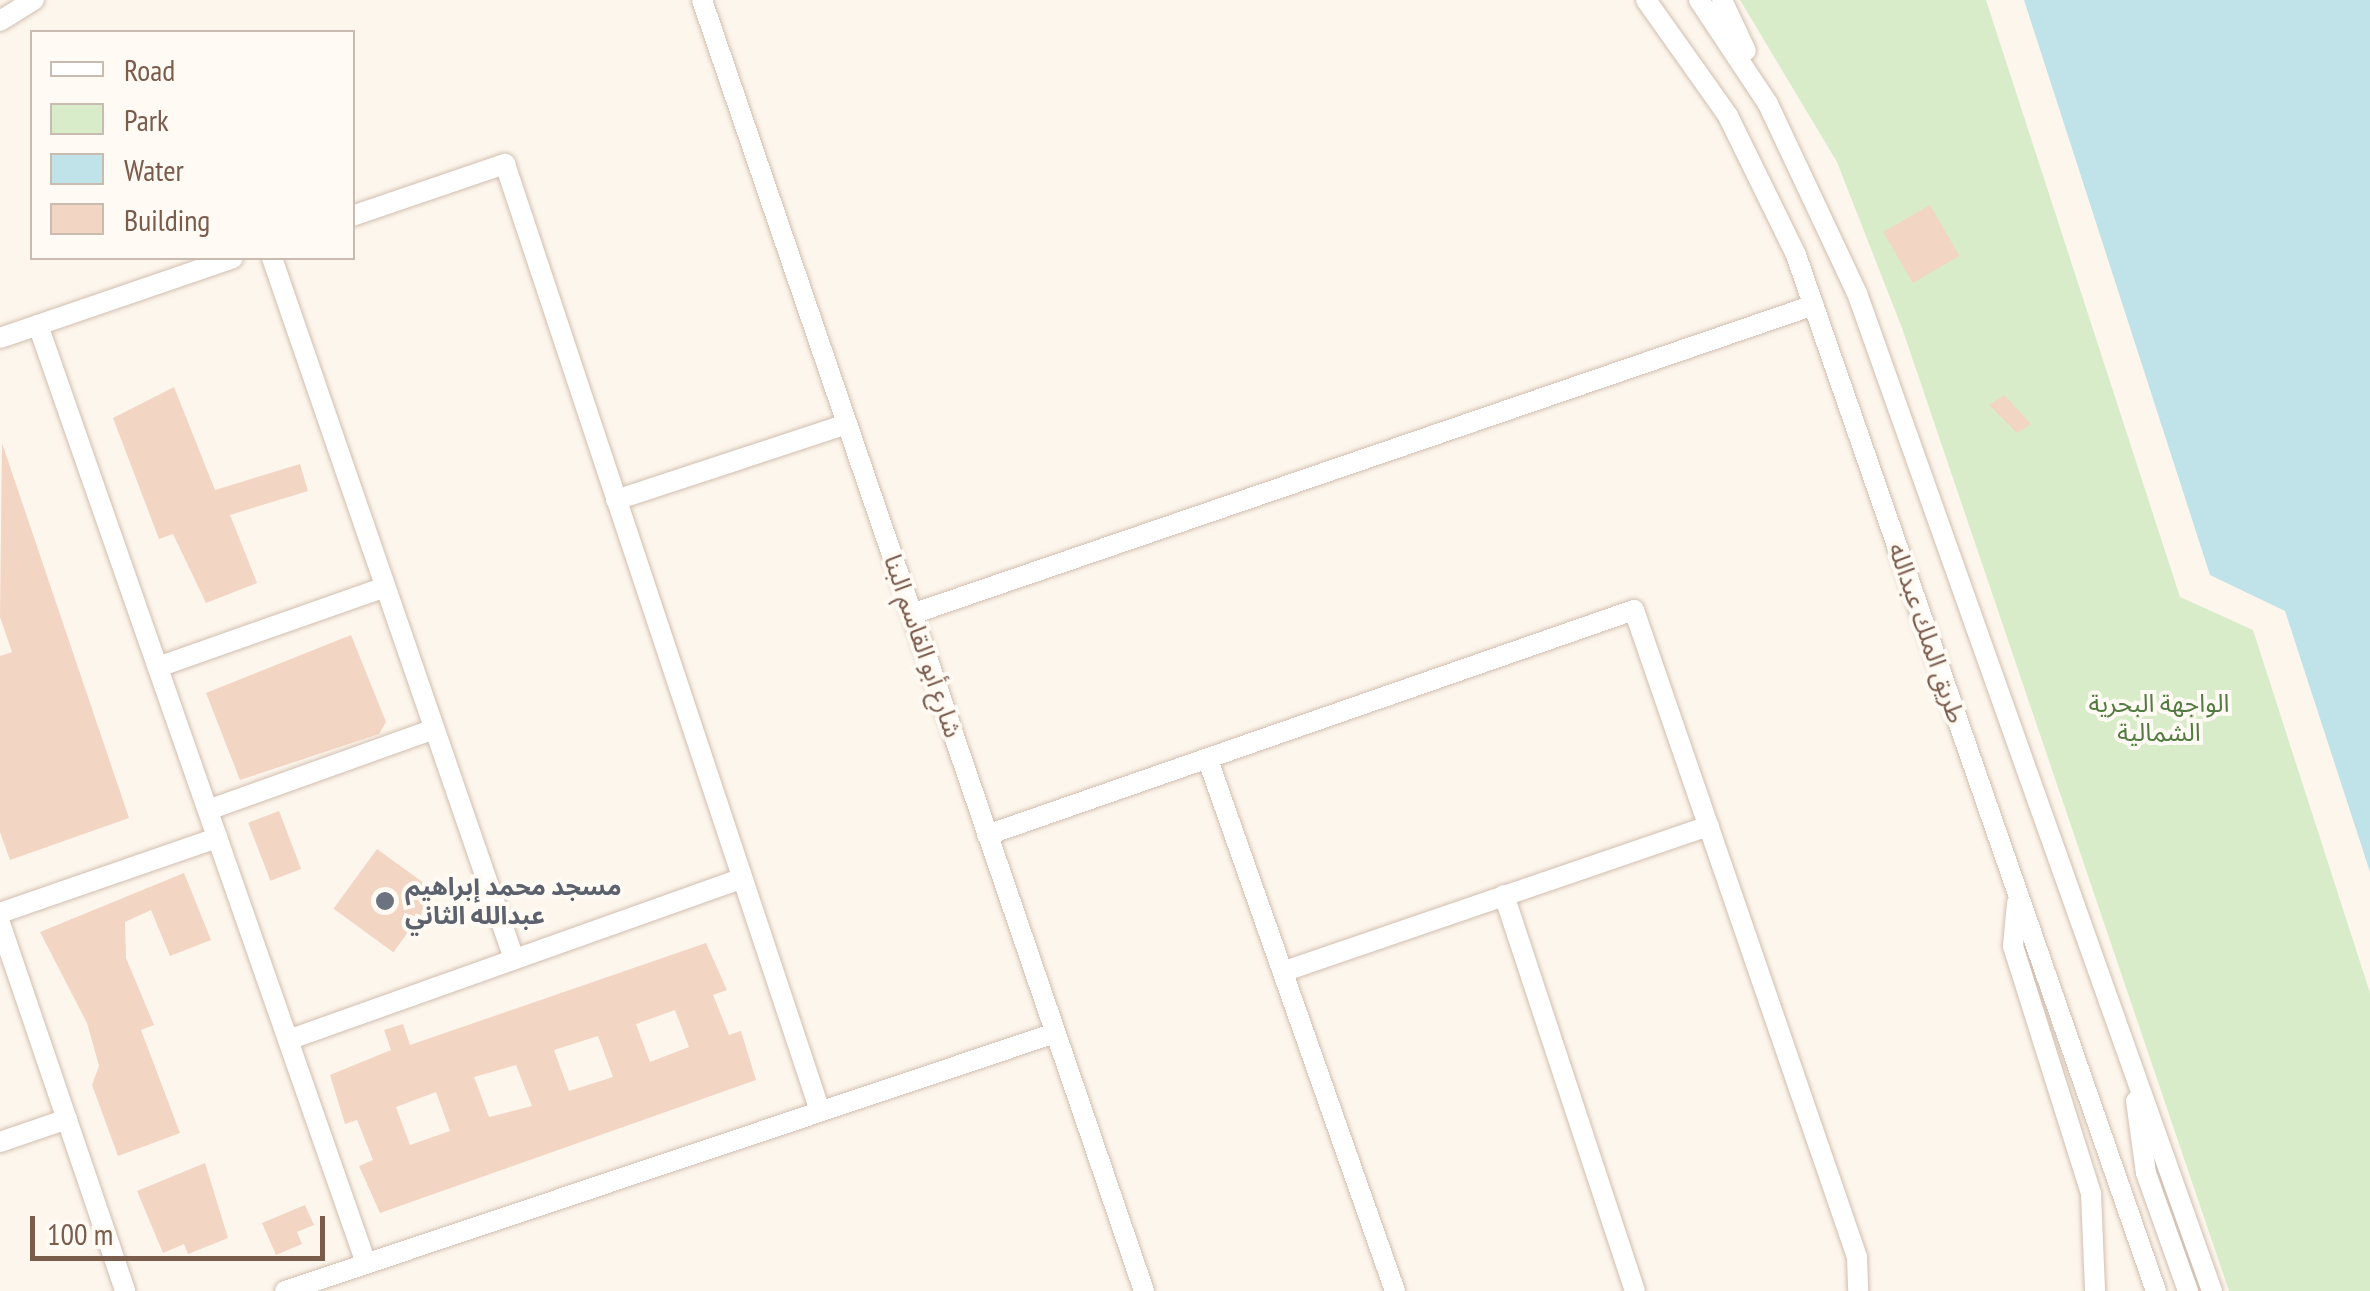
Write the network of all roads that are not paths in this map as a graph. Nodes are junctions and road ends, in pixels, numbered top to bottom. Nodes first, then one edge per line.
1 (34, 0) edge
2 (702, 0) edge
3 (1646, 0) edge
4 (1700, 0) edge
5 (1722, 0) edge
6 (0, 21) edge
7 (1768, 104) junction
8 (355, 215) edge
9 (227, 260) edge
10 (273, 260) edge
11 (1814, 305) junction
12 (38, 325) junction
13 (0, 338) edge
14 (847, 424) junction
15 (616, 500) junction
16 (385, 586) junction
17 (912, 614) junction
18 (158, 666) junction
19 (434, 729) junction
20 (1208, 760) junction
21 (208, 810) junction
22 (1709, 826) junction
23 (987, 834) junction
24 (218, 838) junction
25 (742, 878) junction
26 (1504, 894) junction
27 (2018, 896) junction
28 (0, 913) edge
29 (0, 923) edge
30 (514, 960) junction
31 (1285, 971) junction
32 (1055, 1033) junction
33 (288, 1040) junction
34 (2129, 1056) junction
35 (820, 1110) junction
36 (67, 1120) junction
37 (0, 1142) edge
38 (366, 1263) junction
39 (125, 1291) edge
40 (285, 1291) edge
41 (1144, 1291) edge
42 (1395, 1291) edge
43 (1635, 1291) edge
44 (1858, 1291) edge
45 (2095, 1291) edge
46 (2156, 1291) edge
47 (2188, 1291) edge
48 (2212, 1291) edge

1 - 6 street
2 - 14 street, شارع أبو القاسم البنا
3 - 11 street, طريق الملك عبدالله
4 - 7 street, طريق الملك عبدالله
5 - 7 street
7 - 34 street, طريق الملك عبدالله
8 - 15 street
9 - 12 street
10 - 16 street
11 - 17 street
11 - 27 street, طريق الملك عبدالله
12 - 13 street
12 - 18 street
14 - 15 street
14 - 17 street, شارع أبو القاسم البنا
15 - 25 street
16 - 18 street
16 - 19 street
17 - 23 street, شارع أبو القاسم البنا
18 - 21 street
19 - 21 street
19 - 30 street
20 - 22 street
20 - 23 street
20 - 31 street
21 - 24 street
22 - 26 street
22 - 44 street
23 - 32 street, شارع أبو القاسم البنا
24 - 28 street
24 - 33 street
25 - 30 street
25 - 35 street
26 - 31 street
26 - 43 street
27 - 45 street
27 - 46 street, طريق الملك عبدالله
29 - 36 street
30 - 33 street
31 - 42 street
32 - 35 street
32 - 41 street, شارع أبو القاسم البنا
33 - 38 street
34 - 47 street
34 - 48 street, طريق الملك عبدالله
35 - 38 street
36 - 37 street
36 - 39 street
38 - 40 street

